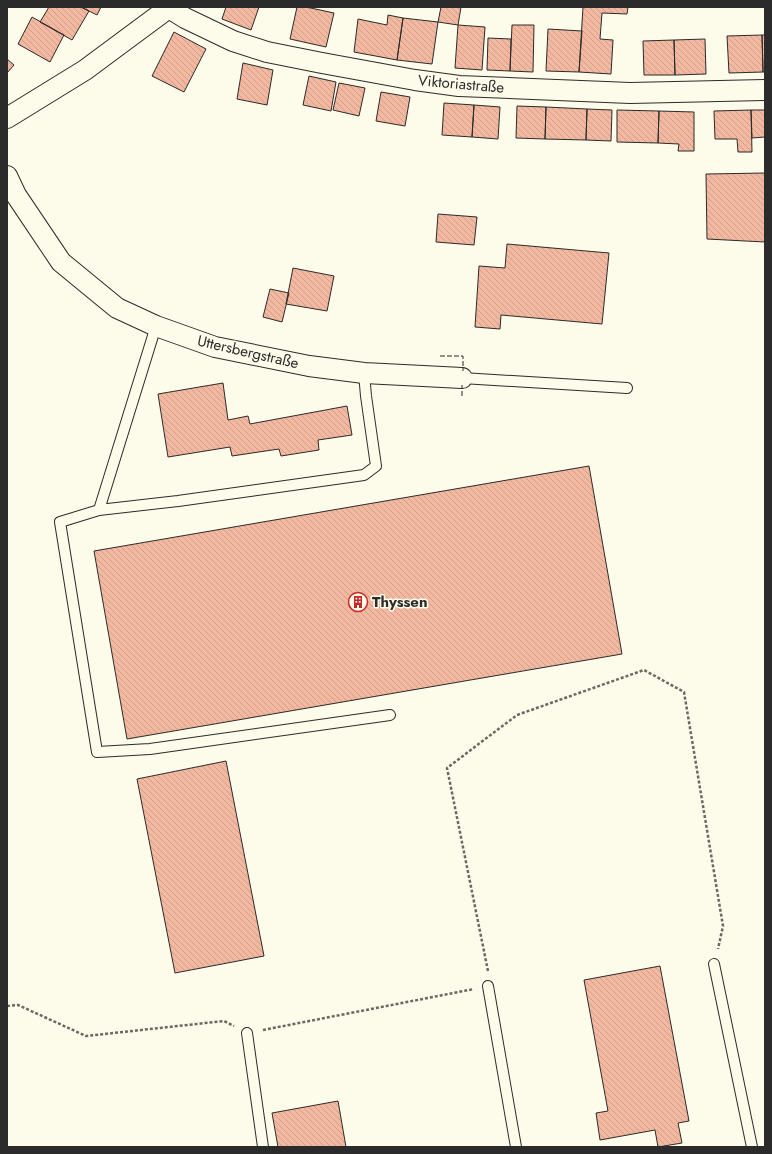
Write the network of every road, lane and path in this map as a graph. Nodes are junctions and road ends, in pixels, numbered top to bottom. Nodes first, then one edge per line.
1 (170, 7) edge
2 (765, 90) edge
3 (7, 118) edge
4 (7, 176) edge
5 (156, 326) junction
6 (364, 373) junction
7 (462, 378) joint
8 (627, 388) dead end
9 (99, 510) junction
10 (390, 714) dead end
11 (714, 964) joint
12 (488, 986) junction
13 (7, 1006) edge
14 (248, 1033) junction
15 (263, 1147) edge
16 (516, 1147) edge
17 (752, 1147) edge

1 - 2 street, Viktoriastraße
1 - 3 street
4 - 5 street, Uttersbergstraße
5 - 6 street, Uttersbergstraße
5 - 9 lane
6 - 7 street, Uttersbergstraße
6 - 9 lane
7 - 8 lane
9 - 10 lane
11 - 12 path
11 - 17 lane
12 - 14 path
12 - 16 lane
13 - 14 path
14 - 15 lane

